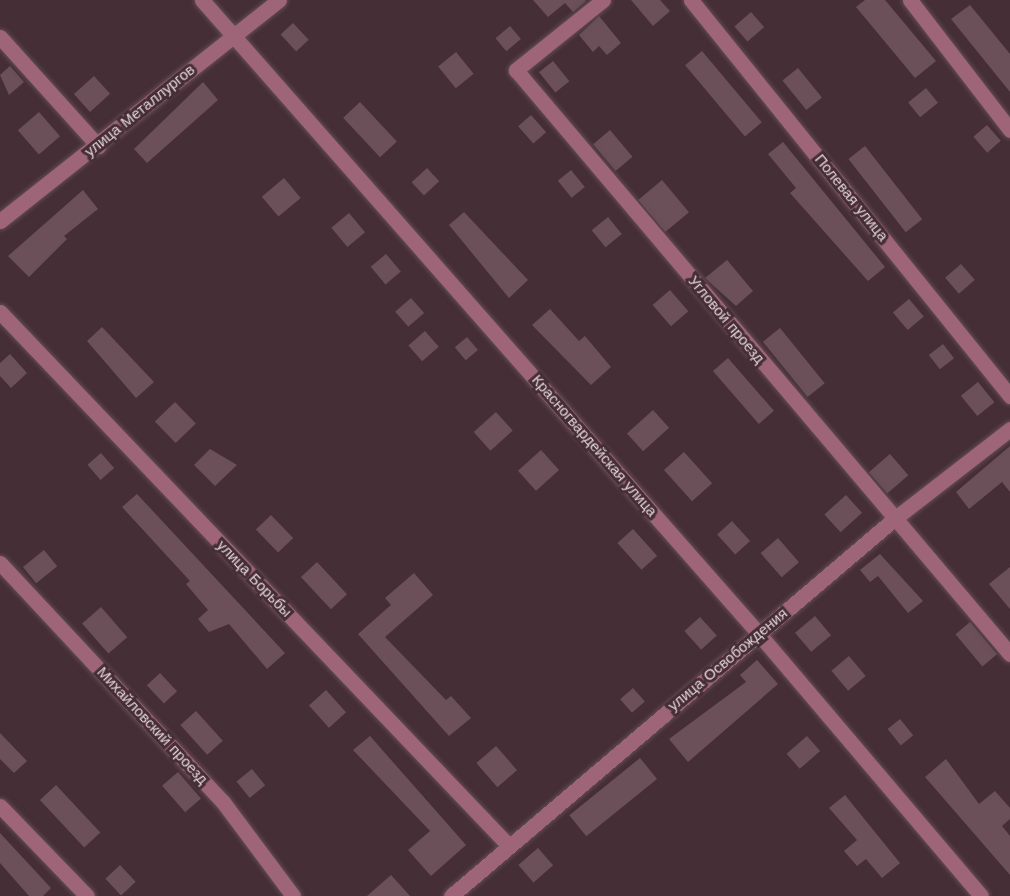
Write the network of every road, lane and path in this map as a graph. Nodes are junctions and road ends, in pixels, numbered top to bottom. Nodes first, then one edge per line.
1 (202, 0) edge
2 (279, 0) edge
3 (603, 0) edge
4 (691, 0) edge
5 (910, 0) edge
6 (233, 35) junction
7 (0, 37) edge
8 (1010, 130) edge
9 (98, 146) junction
10 (0, 221) edge
11 (0, 312) edge
12 (1010, 396) edge
13 (1010, 429) edge
14 (894, 519) junction
15 (0, 564) edge
16 (759, 634) junction
17 (1010, 654) edge
18 (0, 806) edge
19 (509, 846) junction
20 (87, 896) edge
21 (293, 896) edge
22 (451, 896) edge
23 (981, 896) edge

1 - 6 street, Красногвардейская улица
2 - 6 street, улица Металлургов
3 - 14 street, Угловой проезд
4 - 12 street, Полевая улица
5 - 8 street
6 - 9 street, улица Металлургов
6 - 16 street, Красногвардейская улица
7 - 9 street
9 - 10 street, улица Металлургов
11 - 19 street, улица Борьбы
13 - 14 street, улица Освобождения
14 - 16 street, улица Освобождения
14 - 17 street, Угловой проезд
15 - 21 street, Михайловский проезд
16 - 19 street, улица Освобождения
16 - 23 street, Красногвардейская улица
18 - 20 street
19 - 22 street, улица Освобождения

